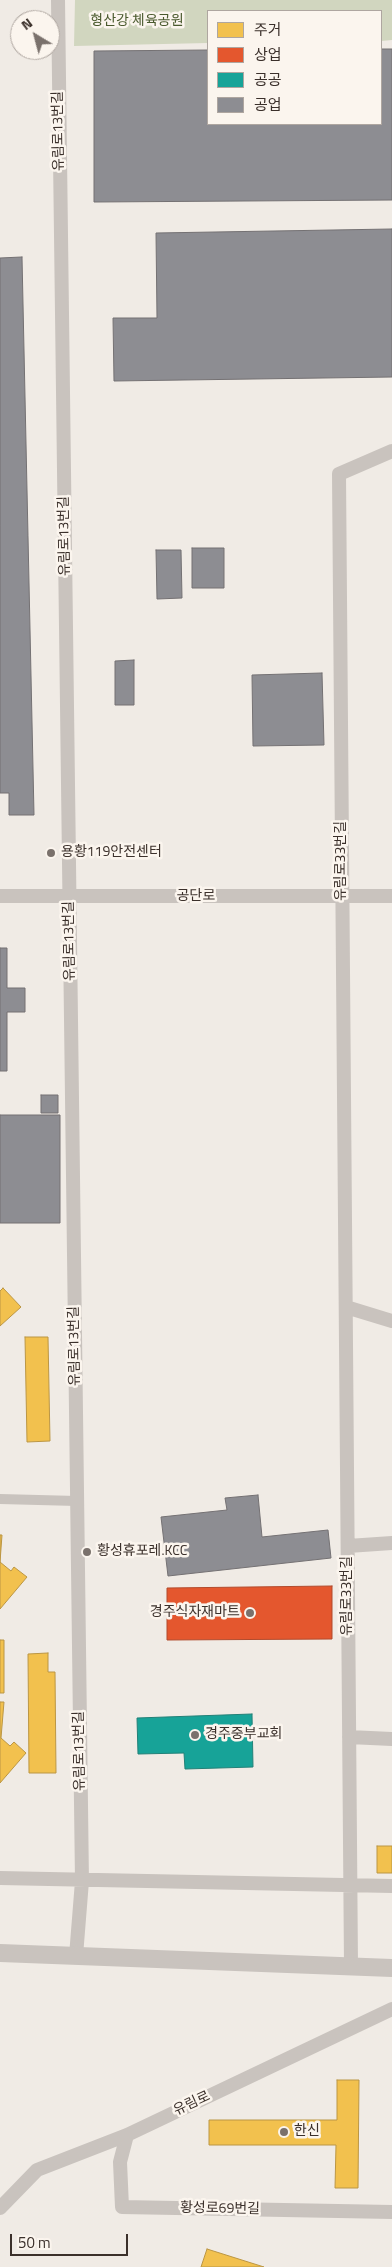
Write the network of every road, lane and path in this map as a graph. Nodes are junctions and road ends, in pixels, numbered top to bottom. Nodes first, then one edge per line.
1 (58, 0) edge
2 (392, 451) edge
3 (0, 896) edge
4 (69, 896) junction
5 (392, 896) edge
6 (342, 897) junction
7 (346, 1307) junction
8 (392, 1321) edge
9 (0, 1499) edge
10 (77, 1501) junction
11 (392, 1543) edge
12 (348, 1546) junction
13 (349, 1737) junction
14 (392, 1739) edge
15 (0, 1878) edge
16 (82, 1881) junction
17 (350, 1885) junction
18 (392, 1886) edge
19 (0, 1953) edge
20 (76, 1956) junction
21 (351, 1965) junction
22 (392, 1968) edge
23 (392, 2009) edge
24 (127, 2135) junction
25 (0, 2208) edge
26 (392, 2212) edge

1 - 4 street, 유림로13번길
2 - 6 street, 유림로33번길
3 - 4 street, 공단로
4 - 6 street, 공단로
4 - 10 street, 유림로13번길
5 - 6 street, 공단로
6 - 7 street, 유림로33번길
7 - 8 street
7 - 12 street, 유림로33번길
9 - 10 street
10 - 16 street, 유림로13번길
11 - 12 street
12 - 13 street, 유림로33번길
13 - 14 street
13 - 17 street, 유림로33번길
15 - 16 street
16 - 17 street
16 - 20 street, 유림로13번길
17 - 18 street
17 - 21 street, 유림로33번길
19 - 20 street
20 - 21 street
21 - 22 street
23 - 24 street, 유림로
24 - 25 street, 유림로
24 - 26 street, 황성로69번길

